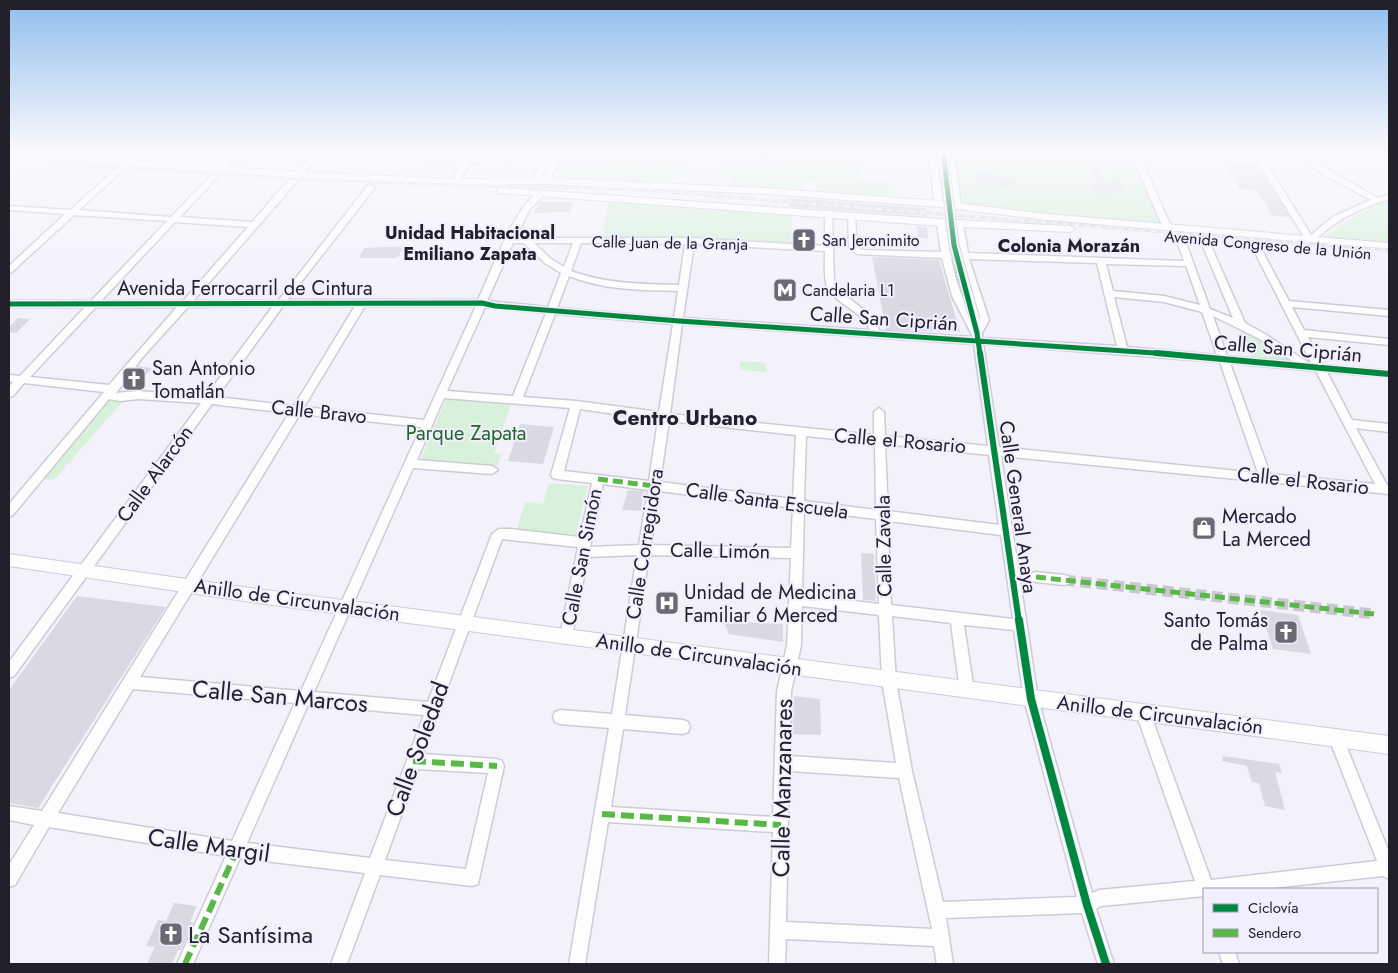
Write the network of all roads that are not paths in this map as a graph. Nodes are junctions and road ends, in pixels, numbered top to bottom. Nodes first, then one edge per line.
1 (90, 196) edge
2 (193, 196) edge
3 (280, 196) edge
4 (364, 196) edge
5 (537, 196) edge
6 (589, 196) edge
7 (838, 196) edge
8 (938, 196) edge
9 (948, 196) edge
10 (956, 196) edge
11 (1155, 196) edge
12 (1283, 196) edge
13 (1370, 196) edge
14 (1389, 197) edge
15 (1378, 201) junction
16 (939, 204) junction
17 (957, 206) junction
18 (9, 208) edge
19 (73, 212) junction
20 (829, 214) junction
21 (851, 216) junction
22 (171, 219) junction
23 (941, 223) junction
24 (255, 224) junction
25 (959, 224) junction
26 (1169, 228) junction
27 (1268, 236) junction
28 (1178, 237) junction
29 (510, 240) junction
30 (526, 240) junction
31 (1204, 240) junction
32 (1310, 240) junction
33 (578, 241) junction
34 (690, 242) junction
35 (1254, 243) junction
36 (1389, 246) edge
37 (829, 249) junction
38 (945, 255) junction
39 (1389, 255) edge
40 (964, 256) junction
41 (1101, 262) junction
42 (1190, 264) junction
43 (9, 270) edge
44 (566, 272) junction
45 (682, 288) junction
46 (1109, 294) junction
47 (9, 304) edge
48 (1286, 304) junction
49 (278, 306) junction
50 (360, 306) junction
51 (480, 306) junction
52 (184, 307) junction
53 (86, 308) junction
54 (552, 310) junction
55 (1206, 310) junction
56 (9, 312) edge
57 (1389, 313) edge
58 (678, 322) junction
59 (1240, 323) junction
60 (1301, 333) junction
61 (876, 334) junction
62 (978, 337) junction
63 (1389, 342) edge
64 (1123, 350) junction
65 (1223, 358) junction
66 (1307, 367) junction
67 (1319, 368) junction
68 (1389, 374) edge
69 (14, 381) edge
70 (112, 388) junction
71 (9, 393) edge
72 (441, 394) junction
73 (209, 400) junction
74 (518, 400) junction
75 (576, 405) junction
76 (297, 410) junction
77 (879, 412) dead end
78 (665, 417) junction
79 (1348, 423) junction
80 (428, 424) junction
81 (1389, 428) edge
82 (800, 432) junction
83 (880, 440) junction
84 (993, 450) junction
85 (410, 464) junction
86 (492, 470) dead end
87 (1265, 476) junction
88 (598, 479) junction
89 (654, 486) junction
90 (1386, 489) edge
91 (798, 505) junction
92 (9, 512) edge
93 (883, 516) junction
94 (1007, 531) junction
95 (497, 535) joint
96 (584, 548) junction
97 (645, 550) junction
98 (797, 553) junction
99 (9, 560) edge
100 (84, 569) junction
101 (1036, 577) dead end
102 (1064, 580) tunnel mouth
103 (188, 586) junction
104 (795, 600) junction
105 (344, 607) junction
106 (885, 610) junction
107 (957, 618) junction
108 (464, 623) junction
109 (1018, 625) junction
110 (566, 636) junction
111 (630, 646) junction
112 (789, 667) junction
113 (9, 672) edge
114 (889, 681) junction
115 (129, 682) junction
116 (967, 691) junction
117 (303, 699) junction
118 (1031, 699) junction
119 (432, 709) junction
120 (1143, 713) junction
121 (560, 717) dead end
122 (617, 722) junction
123 (683, 727) dead end
124 (1336, 738) junction
125 (1389, 744) edge
126 (413, 762) junction
127 (783, 763) junction
128 (905, 770) junction
129 (9, 813) edge
130 (602, 814) junction
131 (46, 819) junction
132 (781, 825) junction
133 (237, 850) junction
134 (374, 867) junction
135 (1389, 868) edge
136 (9, 879) edge
137 (1206, 888) edge
138 (1215, 888) edge
139 (1203, 889) edge
140 (1087, 905) junction
141 (938, 910) junction
142 (778, 930) junction
143 (942, 938) junction
144 (185, 964) edge
145 (339, 964) edge
146 (577, 964) edge
147 (777, 964) edge
148 (945, 964) edge
149 (1106, 964) edge

1 - 19 street
2 - 22 street
3 - 24 street
4 - 49 street, Calle Alarcón
5 - 29 street
6 - 20 main road, Avenida Congreso de la Unión
7 - 16 main road, Avenida Congreso de la Unión
8 - 16 street
9 - 62 street, Calle General Anaya, bridge
10 - 17 street
11 - 26 street
12 - 32 street
13 - 15 street
14 - 15 street
15 - 32 street
16 - 17 main road, Avenida Congreso de la Unión
17 - 26 main road, Avenida Congreso de la Unión
18 - 19 street
19 - 22 street
19 - 43 street
20 - 21 main road, Avenida Congreso de la Unión
20 - 37 street
21 - 23 main road, Avenida Congreso de la Unión
21 - 38 street
22 - 24 street
22 - 53 street
23 - 25 main road, Avenida Congreso de la Unión
23 - 38 street, Calle General Anaya
24 - 52 street
25 - 28 main road, Avenida Congreso de la Unión
25 - 40 street, Calle General Anaya
26 - 27 main road, Avenida Congreso de la Unión
26 - 28 street
27 - 32 main road, Avenida Congreso de la Unión
27 - 35 main road
28 - 31 main road, Avenida Congreso de la Unión
28 - 42 street
29 - 30 street, Calle Juan de la Granja
29 - 51 street
30 - 33 street, Calle Juan de la Granja
30 - 44 street
31 - 35 main road, Avenida Congreso de la Unión
31 - 59 street
32 - 36 main road, Avenida Congreso de la Unión
33 - 34 street, Calle Juan de la Granja
33 - 44 street
34 - 37 street, Calle Juan de la Granja
34 - 45 street, Calle Corregidora
35 - 39 main road, Avenida Congreso de la Unión
35 - 48 street
37 - 61 street
38 - 40 street
38 - 62 street, Calle General Anaya
40 - 41 street
40 - 62 street, Calle General Anaya
41 - 42 street
41 - 46 street
42 - 55 street
44 - 45 street
44 - 54 street
45 - 58 street, Calle Corregidora
46 - 55 street
46 - 64 street
47 - 53 street, Avenida Ferrocarril de Cintura
48 - 57 street
48 - 60 street
49 - 50 street, Avenida Ferrocarril de Cintura
49 - 52 street, Avenida Ferrocarril de Cintura
49 - 73 street, Calle Alarcón
50 - 51 street, Avenida Ferrocarril de Cintura
50 - 76 street
51 - 54 street, Calle San Ciprián
51 - 72 street
52 - 53 street, Avenida Ferrocarril de Cintura
52 - 70 street
53 - 56 street, Avenida Ferrocarril de Cintura
53 - 69 street
54 - 58 street, Calle San Ciprián
54 - 74 street
55 - 59 street
55 - 65 street
58 - 61 street, Calle San Ciprián
58 - 78 street, Calle Corregidora
59 - 66 street
60 - 63 street
60 - 67 street
61 - 62 street, Calle San Ciprián
62 - 64 street, Calle San Ciprián
62 - 84 street, Calle General Anaya
64 - 65 street, Calle San Ciprián
65 - 66 street, Calle San Ciprián
65 - 87 street
66 - 67 street, Calle San Ciprián
67 - 68 street, Calle San Ciprián
67 - 79 street
69 - 70 street, Calle Bravo
69 - 71 street
70 - 73 street, Calle Bravo
70 - 92 street
72 - 74 street, Calle el Rosario
72 - 80 street
73 - 76 street, Calle Bravo
73 - 100 street, Calle Alarcón
74 - 75 street, Calle el Rosario
75 - 78 street, Calle el Rosario
75 - 88 street, Calle Santa Escuela
76 - 80 street, Calle Bravo
76 - 103 street
77 - 83 street, Calle Zavala
78 - 82 street, Calle el Rosario
78 - 89 street, Calle Corregidora
79 - 81 street
79 - 90 street
80 - 85 street
82 - 83 street, Calle el Rosario
82 - 91 street, Calle Manzanares
83 - 84 street, Calle el Rosario
83 - 93 street, Calle Zavala
84 - 87 street, Calle el Rosario
84 - 94 street, Calle General Anaya
85 - 86 street
85 - 105 street
87 - 90 street, Calle el Rosario
88 - 89 street, Calle Santa Escuela
88 - 96 street, Calle San Simón
89 - 91 street, Calle Santa Escuela
89 - 97 street, Calle Corregidora
91 - 93 street, Calle Santa Escuela
91 - 98 street, Calle Manzanares
93 - 94 street, Calle Santa Escuela
93 - 106 street, Calle Zavala
94 - 109 street, Calle General Anaya
95 - 96 street, Calle Limón
95 - 108 street, Calle Soledad
96 - 97 street, Calle Limón
96 - 110 street, Calle San Simón
97 - 98 street, Calle Limón
97 - 111 street, Calle Corregidora
98 - 104 street, Calle Manzanares
99 - 100 main road, Anillo de Circunvalación
100 - 103 main road, Anillo de Circunvalación
100 - 113 street, Calle Alarcón
101 - 102 street
103 - 105 main road, Anillo de Circunvalación
103 - 115 street
104 - 106 street
104 - 112 street, Calle Manzanares
105 - 108 main road, Anillo de Circunvalación
105 - 117 street
106 - 107 street
106 - 114 street, Calle Zavala
107 - 109 street
107 - 116 street
108 - 110 main road, Anillo de Circunvalación
108 - 119 street, Calle Soledad
109 - 118 street, Calle General Anaya
110 - 111 main road, Anillo de Circunvalación
111 - 112 main road, Anillo de Circunvalación
111 - 122 street, Calle Corregidora
112 - 114 main road, Anillo de Circunvalación
112 - 127 street, Calle Manzanares
114 - 116 main road, Anillo de Circunvalación
114 - 128 street, Calle Zavala
115 - 117 street, Calle San Marcos
115 - 131 street
116 - 118 main road, Anillo de Circunvalación
117 - 119 street, Calle San Marcos
117 - 133 street
118 - 120 main road, Anillo de Circunvalación
118 - 140 street, Calle General Anaya
119 - 126 street, Calle Soledad
120 - 124 main road, Anillo de Circunvalación
120 - 137 street
121 - 122 street
122 - 123 street
122 - 130 street, Calle Corregidora
124 - 125 main road, Anillo de Circunvalación
124 - 135 street
126 - 134 street, Calle Soledad
126 - 134 street, Calle Margil
127 - 128 street
127 - 132 street, Calle Manzanares
128 - 141 street, Calle Zavala
129 - 131 street, Calle Margil
130 - 132 street
130 - 146 street, Calle Corregidora
131 - 133 street, Calle Margil
131 - 136 street
132 - 142 street, Calle Manzanares
133 - 134 street, Calle Margil
133 - 144 street
134 - 145 street, Calle Soledad
135 - 138 street
139 - 140 street
140 - 141 street
140 - 149 street, Calle General Anaya
141 - 143 street, Calle Zavala
142 - 143 street
142 - 147 street, Calle Manzanares
143 - 148 street, Calle Zavala

